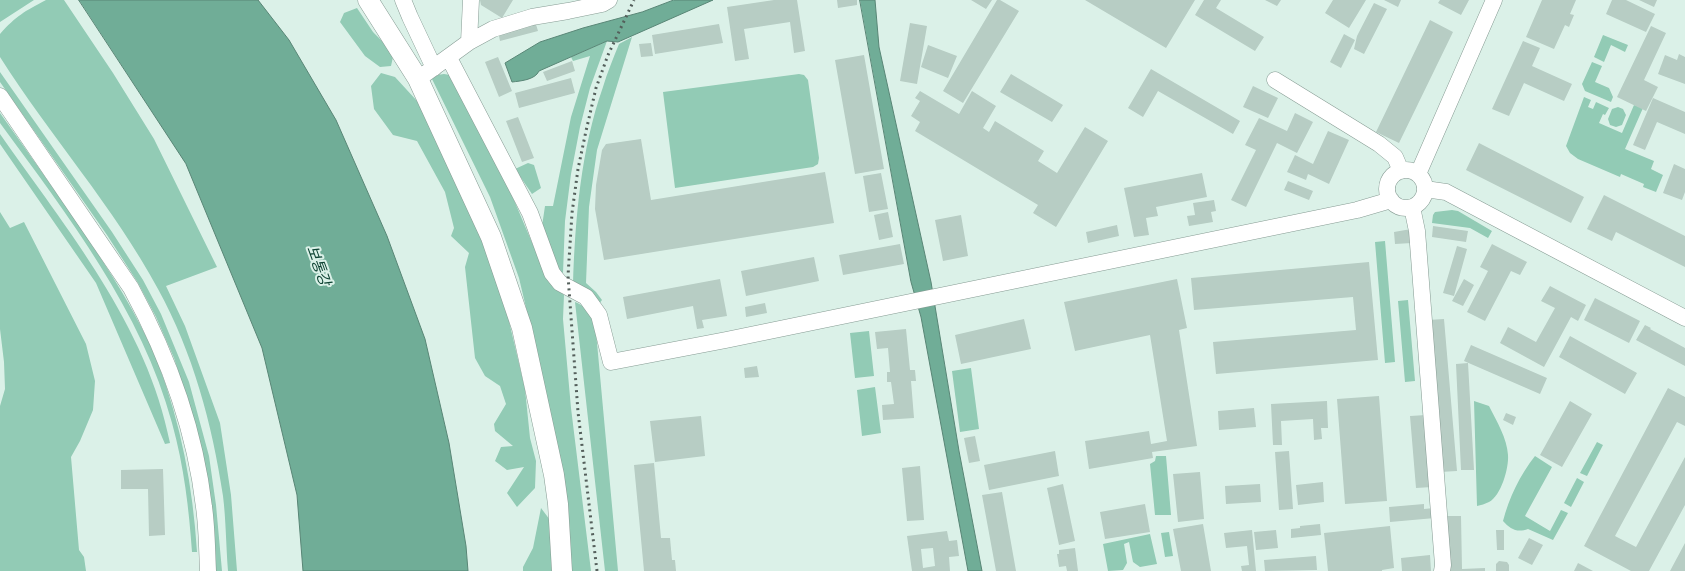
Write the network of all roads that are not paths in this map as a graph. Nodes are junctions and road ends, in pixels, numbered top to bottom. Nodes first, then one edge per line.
1 (368, 0) edge
2 (403, 0) edge
3 (471, 0) edge
4 (609, 0) edge
5 (1494, 0) edge
6 (469, 42) junction
7 (449, 58) junction
8 (434, 68) junction
9 (418, 80) junction
10 (1275, 80) dead end
11 (0, 96) edge
12 (1401, 171) junction
13 (1418, 174) junction
14 (1425, 189) junction
15 (1391, 200) junction
16 (1412, 207) junction
17 (1685, 318) edge
18 (208, 571) edge
19 (562, 571) edge
20 (1442, 571) edge

1 - 9 main road
2 - 8 street
3 - 6 street
4 - 6 street
5 - 13 street
6 - 7 street
7 - 8 street
7 - 15 street
8 - 9 street
9 - 19 main road
10 - 12 street
11 - 18 street
12 - 13 street
12 - 15 street
13 - 14 street
14 - 16 street
14 - 17 street
15 - 16 street
16 - 20 street

